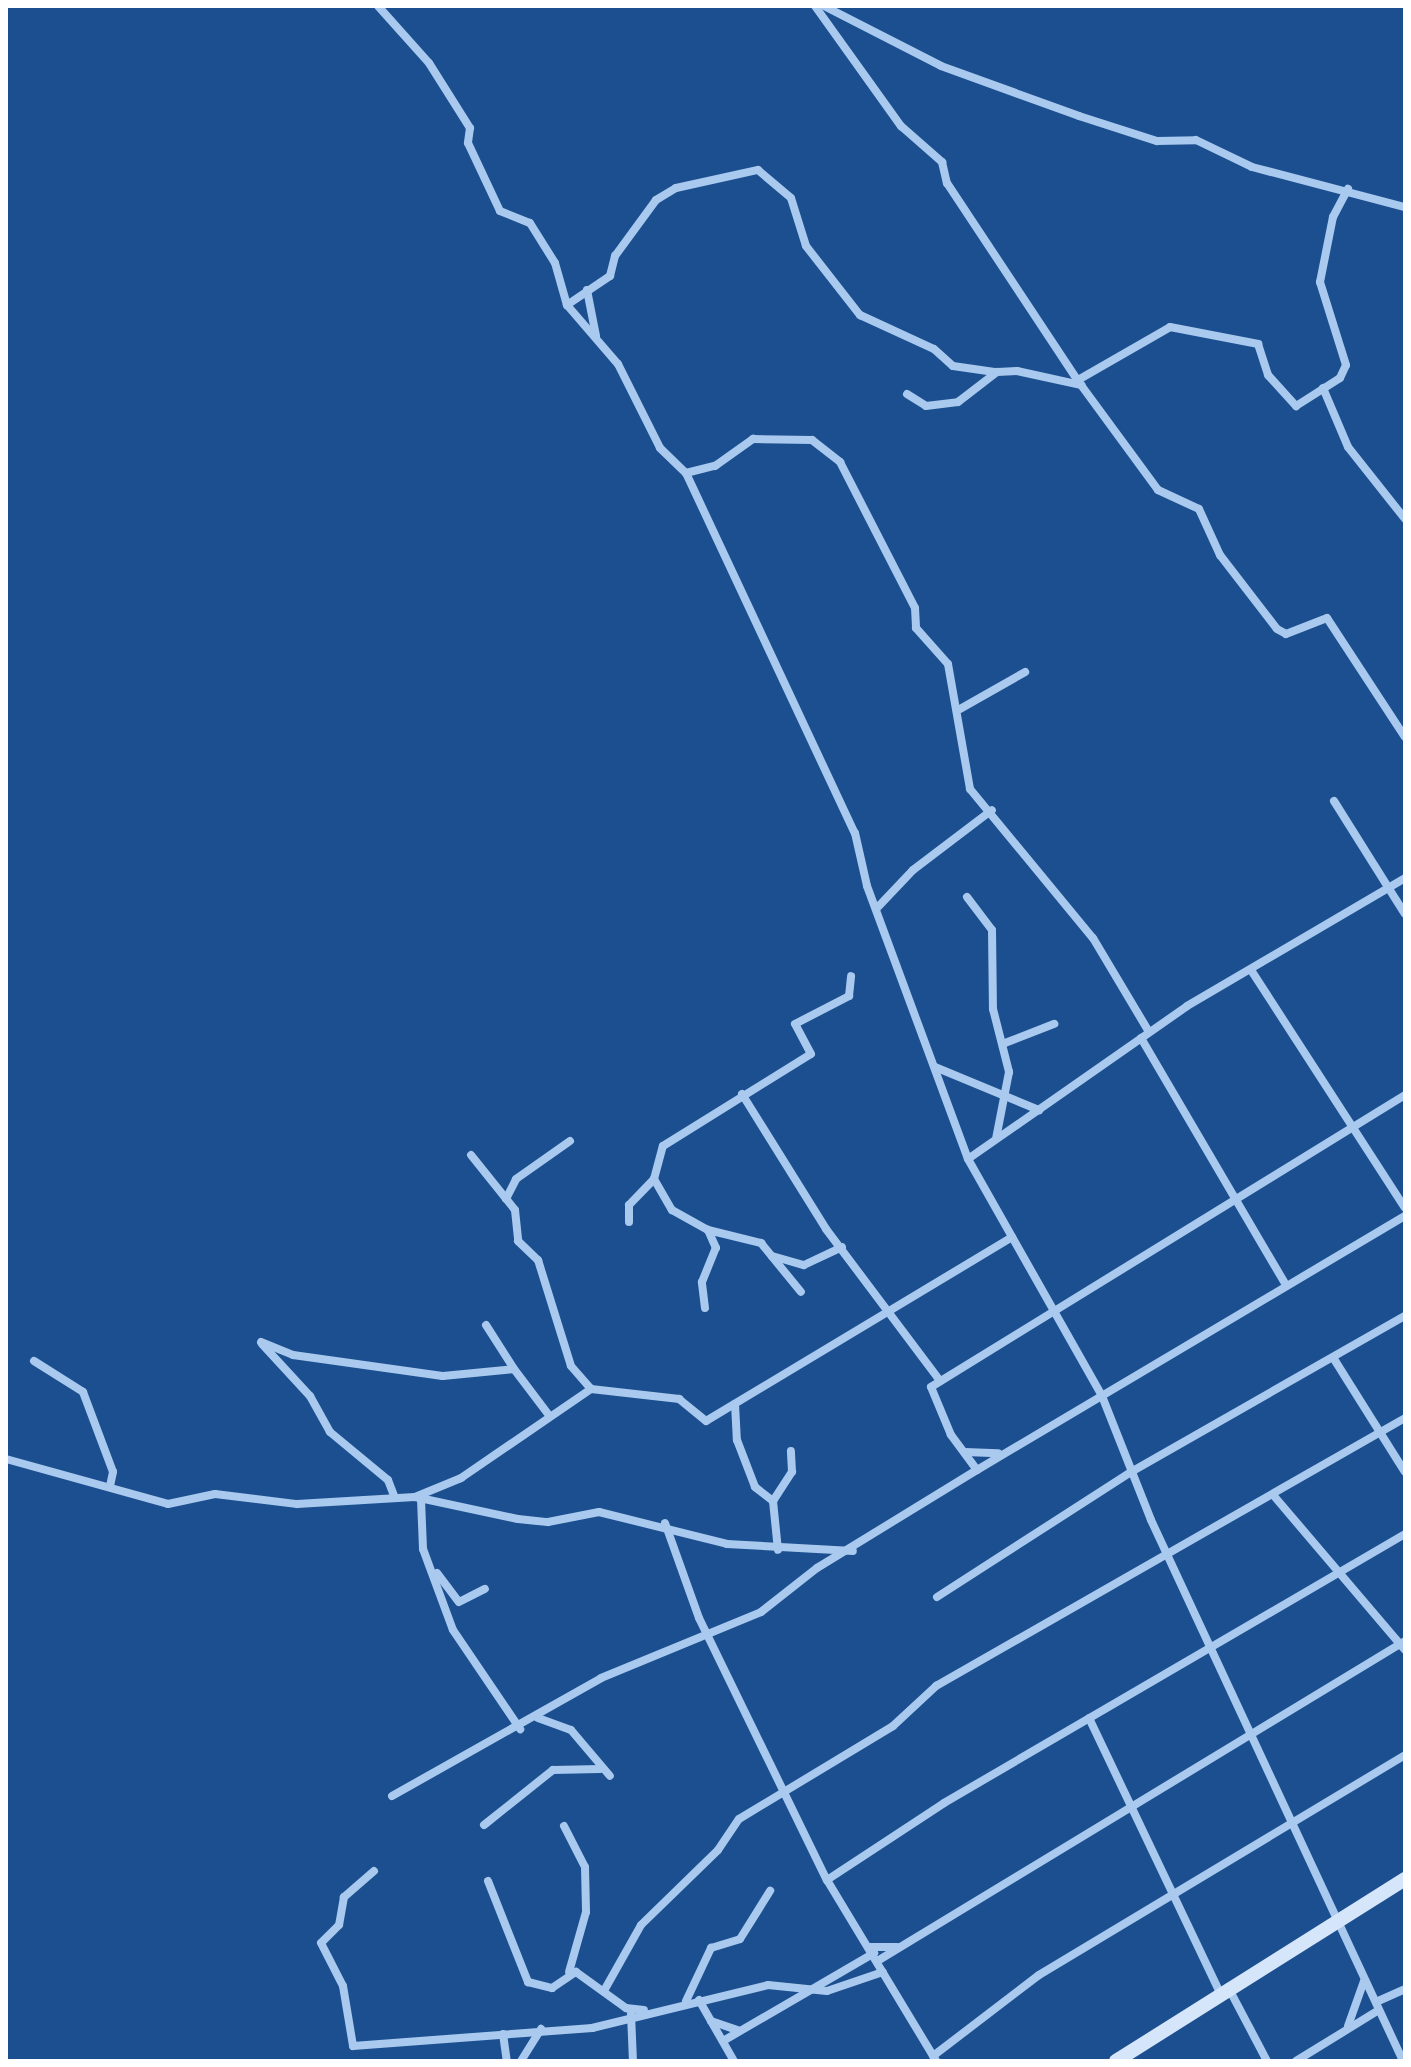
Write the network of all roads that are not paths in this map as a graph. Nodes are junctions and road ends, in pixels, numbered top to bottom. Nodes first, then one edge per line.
1 (378, 6) edge
2 (815, 6) edge
3 (824, 6) edge
4 (1348, 189) junction
5 (1405, 207) edge
6 (565, 289) junction
7 (587, 290) junction
8 (567, 305) junction
9 (596, 337) junction
10 (997, 372) junction
11 (1079, 382) junction
12 (1323, 388) junction
13 (907, 394) dead end
14 (686, 473) junction
15 (1405, 519) edge
16 (1025, 672) dead end
17 (960, 709) junction
18 (1405, 737) edge
19 (1334, 801) dead end
20 (992, 810) junction
21 (1405, 878) edge
22 (1388, 887) junction
23 (967, 897) dead end
24 (877, 908) junction
25 (1405, 914) edge
26 (1251, 970) junction
27 (851, 976) dead end
28 (1054, 1024) dead end
29 (1145, 1035) junction
30 (1005, 1043) junction
31 (935, 1067) junction
32 (742, 1094) junction
33 (1405, 1095) edge
34 (1004, 1097) junction
35 (1039, 1110) junction
36 (1356, 1123) junction
37 (996, 1140) junction
38 (570, 1141) dead end
39 (471, 1155) dead end
40 (968, 1159) junction
41 (654, 1179) junction
42 (506, 1199) junction
43 (1239, 1202) junction
44 (1405, 1208) edge
45 (1405, 1216) edge
46 (629, 1222) dead end
47 (708, 1230) junction
48 (1012, 1237) junction
49 (842, 1247) junction
50 (772, 1256) junction
51 (1284, 1282) junction
52 (801, 1292) dead end
53 (705, 1308) dead end
54 (888, 1308) junction
55 (1055, 1312) junction
56 (1405, 1316) edge
57 (486, 1325) dead end
58 (1334, 1359) junction
59 (34, 1361) dead end
60 (514, 1369) junction
61 (940, 1381) junction
62 (591, 1389) junction
63 (1102, 1396) junction
64 (735, 1404) junction
65 (548, 1414) junction
66 (1405, 1418) edge
67 (1380, 1434) junction
68 (961, 1450) junction
69 (1009, 1450) junction
70 (791, 1451) dead end
71 (6, 1459) edge
72 (977, 1470) junction
73 (1131, 1472) junction
74 (1405, 1472) edge
75 (110, 1486) junction
76 (1274, 1496) junction
77 (395, 1498) junction
78 (418, 1498) junction
79 (773, 1501) junction
80 (665, 1523) junction
81 (1405, 1534) edge
82 (778, 1550) junction
83 (854, 1551) junction
84 (1169, 1557) junction
85 (436, 1573) junction
86 (1342, 1574) junction
87 (485, 1589) dead end
88 (937, 1597) dead end
89 (712, 1635) junction
90 (1403, 1645) edge
91 (1212, 1649) junction
92 (552, 1709) junction
93 (537, 1718) junction
94 (1089, 1718) junction
95 (555, 1721) junction
96 (520, 1729) junction
97 (1248, 1730) junction
98 (1405, 1755) edge
99 (600, 1769) junction
100 (610, 1776) dead end
101 (787, 1793) junction
102 (392, 1796) dead end
103 (1133, 1805) junction
104 (1291, 1823) junction
105 (484, 1825) dead end
106 (564, 1826) dead end
107 (374, 1871) dead end
108 (1405, 1879) edge
109 (827, 1880) junction
110 (488, 1881) dead end
111 (770, 1891) dead end
112 (1176, 1899) junction
113 (1334, 1923) junction
114 (898, 1947) junction
115 (874, 1953) junction
116 (569, 1972) junction
117 (883, 1972) junction
118 (1364, 1981) junction
119 (1223, 1988) junction
120 (605, 1989) junction
121 (820, 1989) junction
122 (1405, 1989) edge
123 (687, 1999) junction
124 (699, 2001) junction
125 (1377, 2006) junction
126 (631, 2013) junction
127 (711, 2021) junction
128 (1348, 2026) junction
129 (541, 2029) junction
130 (737, 2030) junction
131 (503, 2034) junction
132 (723, 2041) junction
133 (935, 2059) edge
134 (507, 2061) edge
135 (521, 2061) edge
136 (633, 2061) edge
137 (734, 2061) edge
138 (1116, 2061) edge
139 (1267, 2061) edge
140 (1296, 2061) edge
141 (1403, 2061) edge

1 - 6 street
2 - 11 street
3 - 4 street
4 - 5 street
4 - 12 street
6 - 7 street
6 - 8 street
7 - 8 street
7 - 9 street
7 - 10 street
8 - 9 street
9 - 14 street
10 - 11 street
10 - 13 street
11 - 12 street
11 - 18 street
12 - 15 street
14 - 17 street
14 - 24 street
16 - 17 street
17 - 20 street
19 - 22 street
20 - 24 street
20 - 29 street
21 - 22 street
22 - 25 street
22 - 26 street
23 - 30 street
24 - 31 street
26 - 29 street
26 - 36 street
27 - 32 street
28 - 30 street
29 - 35 street
29 - 43 street
30 - 34 street
31 - 34 street
31 - 40 street
32 - 41 street
32 - 49 street
33 - 36 street
34 - 35 street
34 - 37 street
35 - 37 street
36 - 43 street
36 - 44 street
37 - 40 street
38 - 42 street
39 - 42 street
40 - 48 street
41 - 46 street
41 - 47 street
42 - 62 street
43 - 51 street
43 - 55 street
45 - 51 street
47 - 50 street
47 - 53 street
48 - 54 street
48 - 55 street
49 - 50 street
49 - 54 street
50 - 52 street
51 - 63 street
54 - 61 street
54 - 64 street
55 - 61 street
55 - 63 street
56 - 58 street
57 - 60 street
58 - 67 street
58 - 73 street
59 - 75 street
60 - 65 street
60 - 77 street
61 - 68 street
62 - 64 street
62 - 65 street
63 - 69 street
63 - 73 street
64 - 79 street
65 - 78 street
66 - 67 street
67 - 74 street
67 - 76 street
68 - 69 street
68 - 72 street
69 - 72 street
70 - 79 street
71 - 75 street
72 - 83 street
73 - 84 street
73 - 88 street
75 - 77 street
76 - 84 street
76 - 86 street
77 - 78 street
78 - 80 street
78 - 85 street
79 - 82 street
80 - 82 street
80 - 89 street
81 - 86 street
82 - 83 street
83 - 89 street
84 - 91 street
84 - 101 street
85 - 87 street
85 - 96 street
86 - 90 street
86 - 91 street
89 - 92 street
89 - 101 street
90 - 97 street
91 - 94 street
91 - 97 street
92 - 93 street
92 - 95 street
93 - 95 street
93 - 96 street
94 - 103 street
94 - 109 street
95 - 99 street
96 - 102 street
97 - 103 street
97 - 104 street
98 - 104 street
99 - 100 street
99 - 105 street
101 - 109 street
101 - 120 street
103 - 112 street
103 - 114 street
104 - 112 street
104 - 113 street
106 - 116 street
107 - 131 street
108 - 113 street
109 - 115 street
110 - 116 street
111 - 123 street
112 - 119 street
112 - 133 street
113 - 118 street
113 - 119 street
114 - 115 street
114 - 115 street
115 - 117 street
115 - 121 street
116 - 120 street
117 - 121 street
117 - 133 street
118 - 125 street
118 - 128 street
119 - 138 street
119 - 139 street
120 - 126 street
121 - 124 street
121 - 130 street
122 - 125 street
123 - 124 street
123 - 126 street
124 - 127 street
125 - 128 street
125 - 141 street
126 - 129 street
126 - 136 street
127 - 130 street
127 - 132 street
128 - 140 street
129 - 131 street
129 - 135 street
130 - 132 street
131 - 134 street
132 - 137 street

